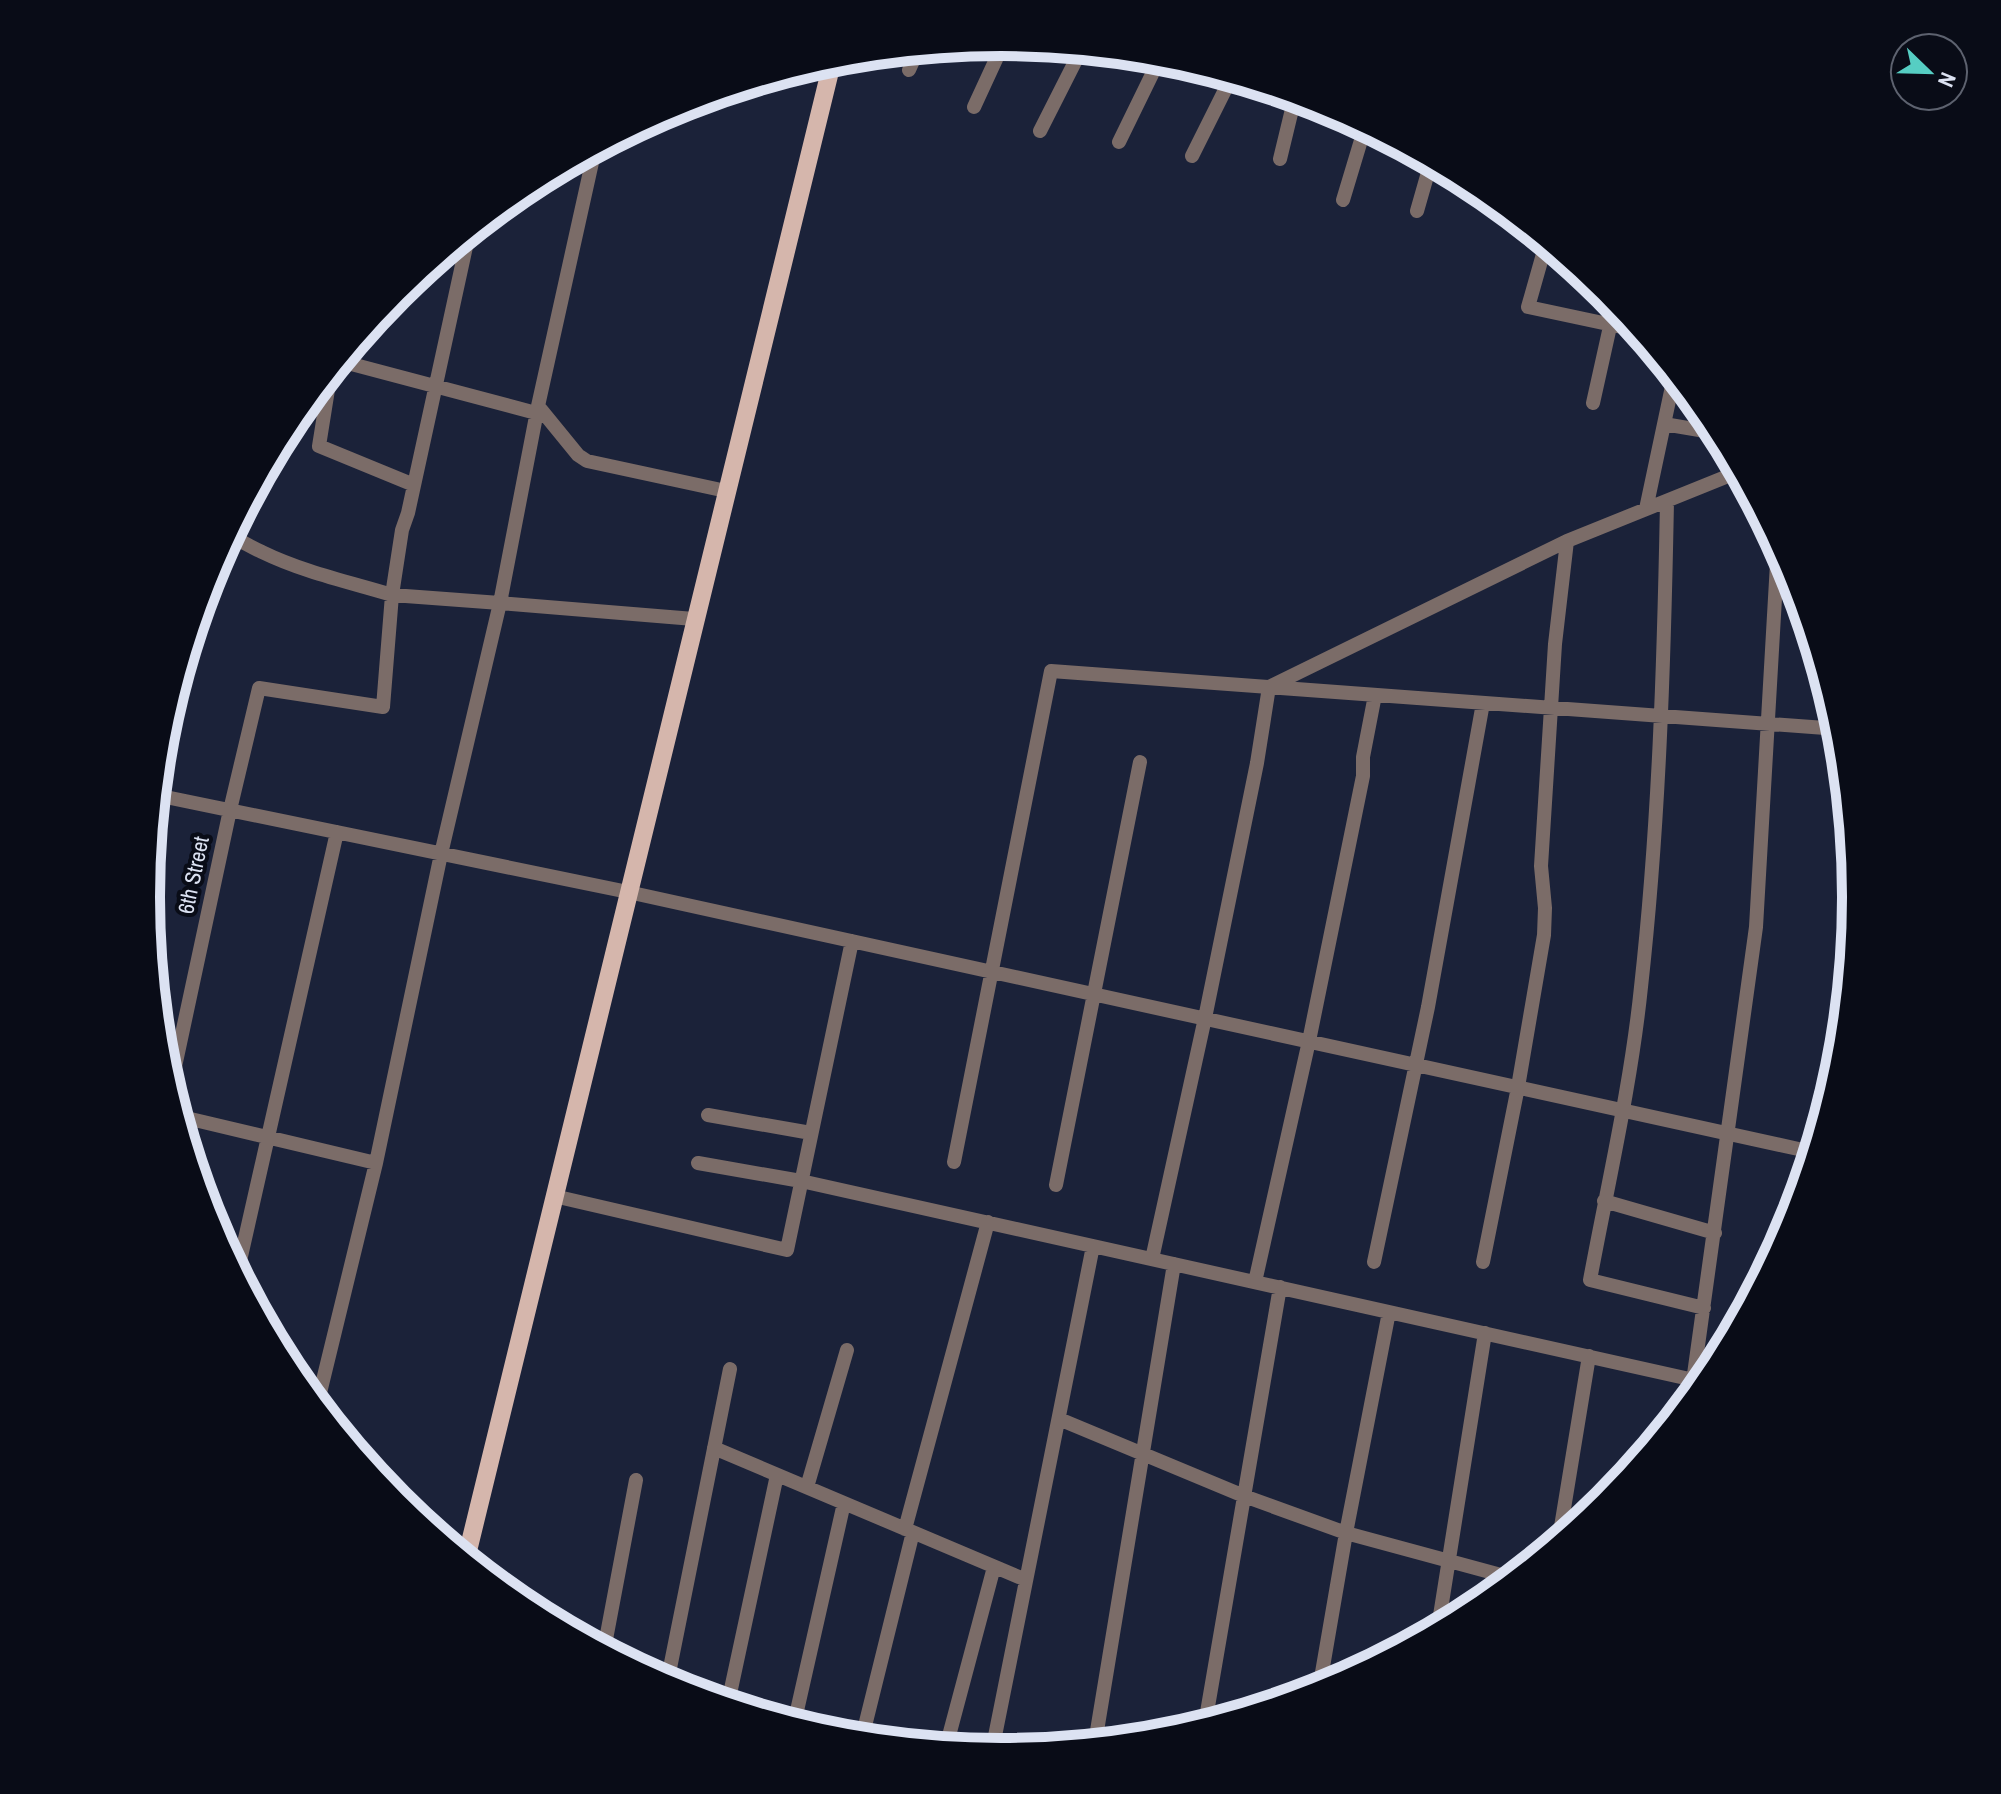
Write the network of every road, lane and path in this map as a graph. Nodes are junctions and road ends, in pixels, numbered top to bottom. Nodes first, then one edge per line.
1 (997, 56) edge
2 (1076, 60) edge
3 (913, 61) edge
4 (909, 70) dead end
5 (1154, 70) edge
6 (829, 74) edge
7 (1226, 87) edge
8 (974, 107) dead end
9 (1292, 109) edge
10 (1040, 131) dead end
11 (1362, 138) edge
12 (1119, 142) dead end
13 (1192, 156) dead end
14 (1280, 159) dead end
15 (592, 163) edge
16 (1428, 173) edge
17 (1343, 200) dead end
18 (1417, 211) dead end
19 (465, 249) edge
20 (1543, 255) edge
21 (1611, 319) edge
22 (1610, 324) junction
23 (1618, 326) edge
24 (350, 364) edge
25 (435, 388) junction
26 (1671, 390) edge
27 (328, 393) edge
28 (1593, 403) dead end
29 (537, 410) junction
30 (1664, 424) junction
31 (1700, 430) edge
32 (1728, 476) edge
33 (414, 485) junction
34 (726, 491) junction
35 (1667, 501) junction
36 (1646, 509) junction
37 (240, 540) edge
38 (1567, 541) junction
39 (1776, 573) edge
40 (392, 595) junction
41 (500, 603) junction
42 (694, 619) junction
43 (1269, 687) junction
44 (1375, 695) junction
45 (1483, 703) junction
46 (1551, 707) junction
47 (1663, 716) junction
48 (1767, 723) junction
49 (1824, 728) edge
50 (1140, 762) dead end
51 (166, 797) edge
52 (230, 810) junction
53 (337, 832) junction
54 (441, 854) junction
55 (628, 892) junction
56 (852, 941) junction
57 (992, 972) junction
58 (1095, 994) junction
59 (1205, 1018) junction
60 (1309, 1041) junction
61 (176, 1061) edge
62 (1415, 1064) junction
63 (1518, 1087) junction
64 (1622, 1110) junction
65 (708, 1115) dead end
66 (189, 1119) edge
67 (811, 1133) junction
68 (1729, 1133) junction
69 (269, 1139) junction
70 (1802, 1150) edge
71 (954, 1162) dead end
72 (376, 1163) junction
73 (698, 1163) dead end
74 (801, 1181) junction
75 (1056, 1185) dead end
76 (554, 1196) junction
77 (1604, 1201) junction
78 (988, 1222) junction
79 (1715, 1233) junction
80 (1093, 1246) junction
81 (241, 1257) edge
82 (1152, 1259) junction
83 (1374, 1262) dead end
84 (1483, 1262) dead end
85 (1174, 1264) junction
86 (1255, 1282) junction
87 (1280, 1287) junction
88 (1704, 1308) junction
89 (1389, 1312) junction
90 (1485, 1333) junction
91 (847, 1350) dead end
92 (1589, 1356) junction
93 (1700, 1364) edge
94 (730, 1369) dead end
95 (1689, 1379) edge
96 (320, 1391) edge
97 (1059, 1419) junction
98 (714, 1448) junction
99 (1143, 1452) junction
100 (777, 1475) junction
101 (636, 1480) dead end
102 (807, 1487) junction
103 (1244, 1496) junction
104 (844, 1503) junction
105 (1562, 1523) edge
106 (909, 1530) junction
107 (1346, 1533) junction
108 (469, 1548) edge
109 (1449, 1561) junction
110 (994, 1567) junction
111 (1498, 1574) edge
112 (1026, 1580) junction
113 (1440, 1613) edge
114 (606, 1639) edge
115 (670, 1670) edge
116 (1322, 1674) edge
117 (730, 1693) edge
118 (797, 1712) edge
119 (1207, 1712) edge
120 (865, 1727) edge
121 (1097, 1732) edge
122 (949, 1736) edge
123 (995, 1738) edge

1 - 8 street
2 - 10 street
3 - 4 street
5 - 12 street
6 - 34 main road
7 - 13 street
9 - 14 street
11 - 17 street
15 - 29 street
16 - 18 street
19 - 25 street
20 - 22 street
21 - 22 street
22 - 23 street
22 - 28 street
24 - 25 street
25 - 29 street
25 - 33 street
26 - 30 street
27 - 33 street
29 - 34 street
29 - 41 street
30 - 31 street
30 - 36 street
32 - 35 street
33 - 40 street
34 - 42 main road
35 - 36 street
35 - 47 street
36 - 38 street
37 - 40 street
38 - 43 street
38 - 46 street
39 - 48 street
40 - 41 street
40 - 52 street, 6th Street
41 - 42 street
41 - 54 street
42 - 55 main road
43 - 44 street
43 - 57 street
43 - 59 street
44 - 45 street
44 - 60 street
45 - 46 street
45 - 62 street
46 - 47 street
46 - 63 street
47 - 48 street
47 - 64 street
48 - 49 street
48 - 68 street
50 - 58 street
51 - 52 street
52 - 53 street
52 - 61 street, 6th Street
53 - 54 street
53 - 69 street
54 - 55 street
54 - 72 street
55 - 56 street
55 - 76 main road
56 - 57 street
56 - 67 street
57 - 58 street
57 - 71 street
58 - 59 street
58 - 75 street
59 - 60 street
59 - 82 street
60 - 62 street
60 - 86 street
62 - 63 street
62 - 83 street
63 - 64 street
63 - 84 street
64 - 68 street
64 - 77 street
65 - 67 street
66 - 69 street
67 - 74 street
68 - 70 street
68 - 79 street
69 - 72 street
69 - 81 street
72 - 96 street
73 - 74 street
74 - 76 street
74 - 78 street
76 - 108 main road
77 - 79 street
77 - 88 street
78 - 80 street
78 - 106 street
79 - 88 street
80 - 82 street
80 - 97 street
82 - 85 street
85 - 86 street
85 - 99 street
86 - 87 street
87 - 89 street
87 - 103 street
88 - 93 street
89 - 90 street
89 - 107 street
90 - 92 street
90 - 109 street
91 - 102 street
92 - 95 street
92 - 105 street
94 - 98 street
97 - 99 street
97 - 112 street
98 - 100 street
98 - 115 street
99 - 103 street
99 - 121 street
100 - 102 street
100 - 117 street
101 - 114 street
102 - 104 street
103 - 107 street
103 - 119 street
104 - 106 street
104 - 118 street
106 - 110 street
106 - 120 street
107 - 109 street
107 - 116 street
109 - 111 street
109 - 113 street
110 - 112 street
110 - 122 street
112 - 123 street

